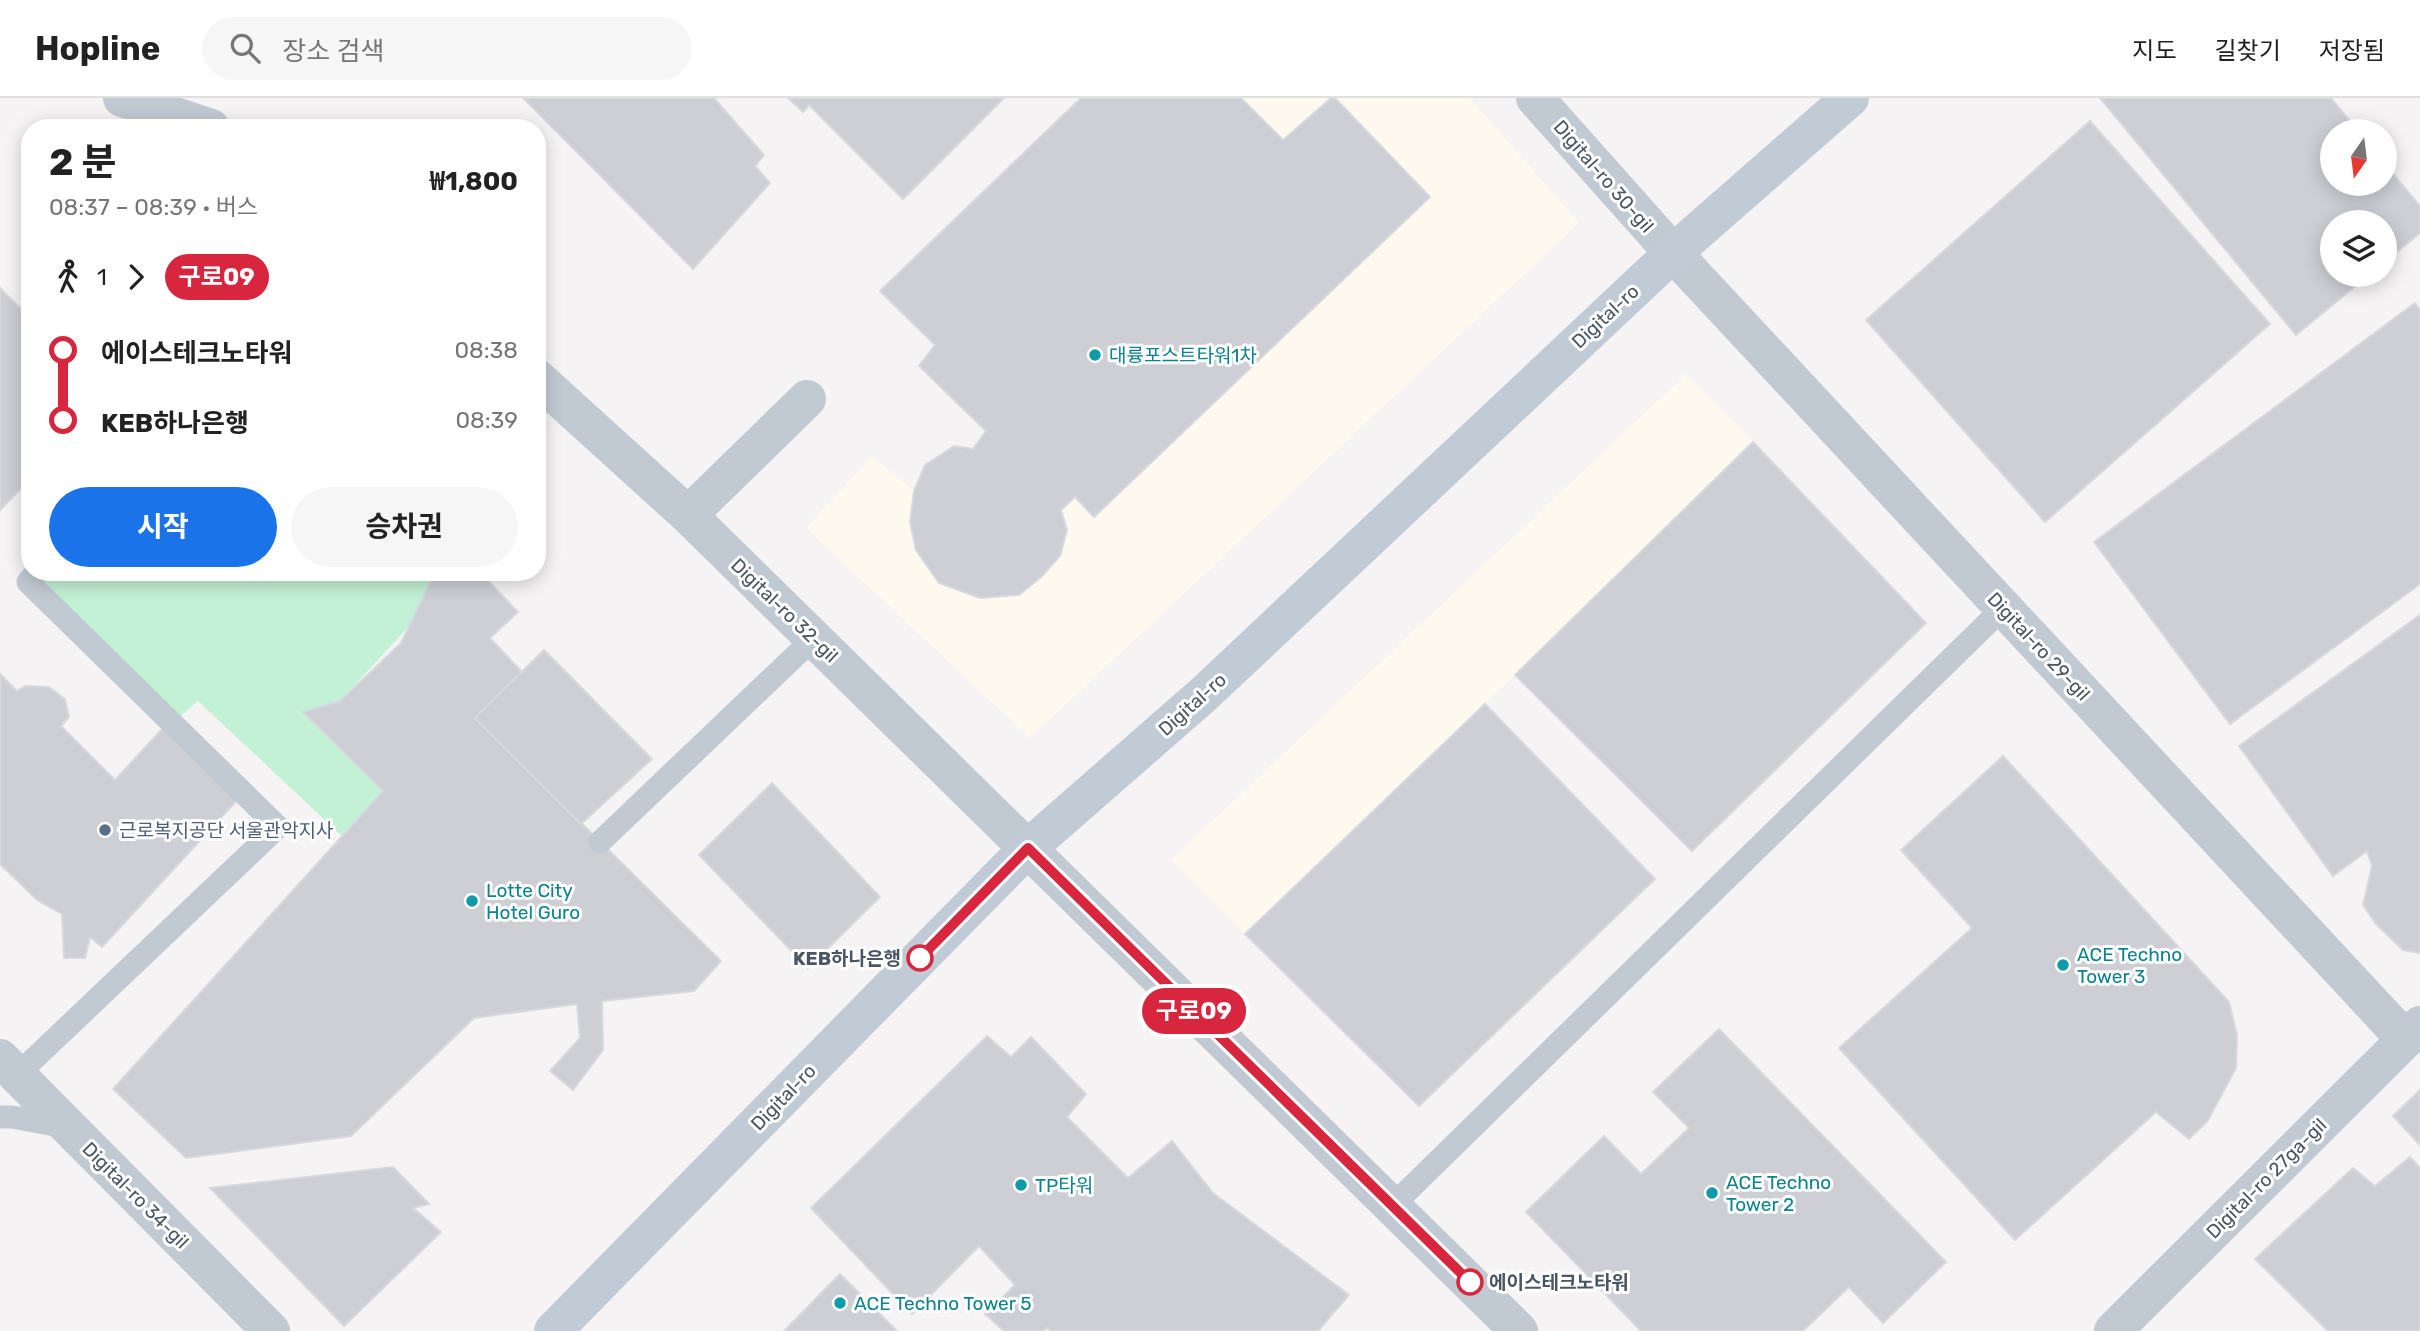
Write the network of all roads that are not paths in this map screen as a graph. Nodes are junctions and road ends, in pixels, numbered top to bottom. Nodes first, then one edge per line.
1 (122, 98) edge
2 (1535, 98) edge
3 (1850, 98) edge
4 (184, 119) edge
5 (1672, 253) junction
6 (546, 385) edge
7 (807, 399) dead end
8 (688, 515) junction
9 (29, 581) edge
10 (2003, 608) junction
11 (814, 638) junction
12 (600, 842) dead end
13 (1028, 848) junction
14 (2412, 1032) edge
15 (8, 1066) edge
16 (0, 1117) edge
17 (69, 1128) junction
18 (1392, 1206) junction
19 (271, 1331) edge
20 (553, 1331) edge
21 (1520, 1331) edge
22 (2113, 1331) edge

1 - 4 street
2 - 5 street, Digital-ro 30-gil
3 - 5 main road, Digital-ro
5 - 10 street, Digital-ro 29-gil
5 - 13 main road, Digital-ro
6 - 8 street, Digital-ro 32-gil
7 - 8 street
8 - 11 street, Digital-ro 32-gil
9 - 15 lane
10 - 14 street, Digital-ro 29-gil
10 - 18 lane
11 - 12 lane
11 - 13 street, Digital-ro 32-gil
13 - 18 street, Digital-ro 32-gil
13 - 20 main road, Digital-ro
14 - 22 street, Digital-ro 27ga-gil
15 - 17 street, Digital-ro 34-gil
16 - 17 lane
17 - 19 street, Digital-ro 34-gil
18 - 21 street, Digital-ro 32-gil

